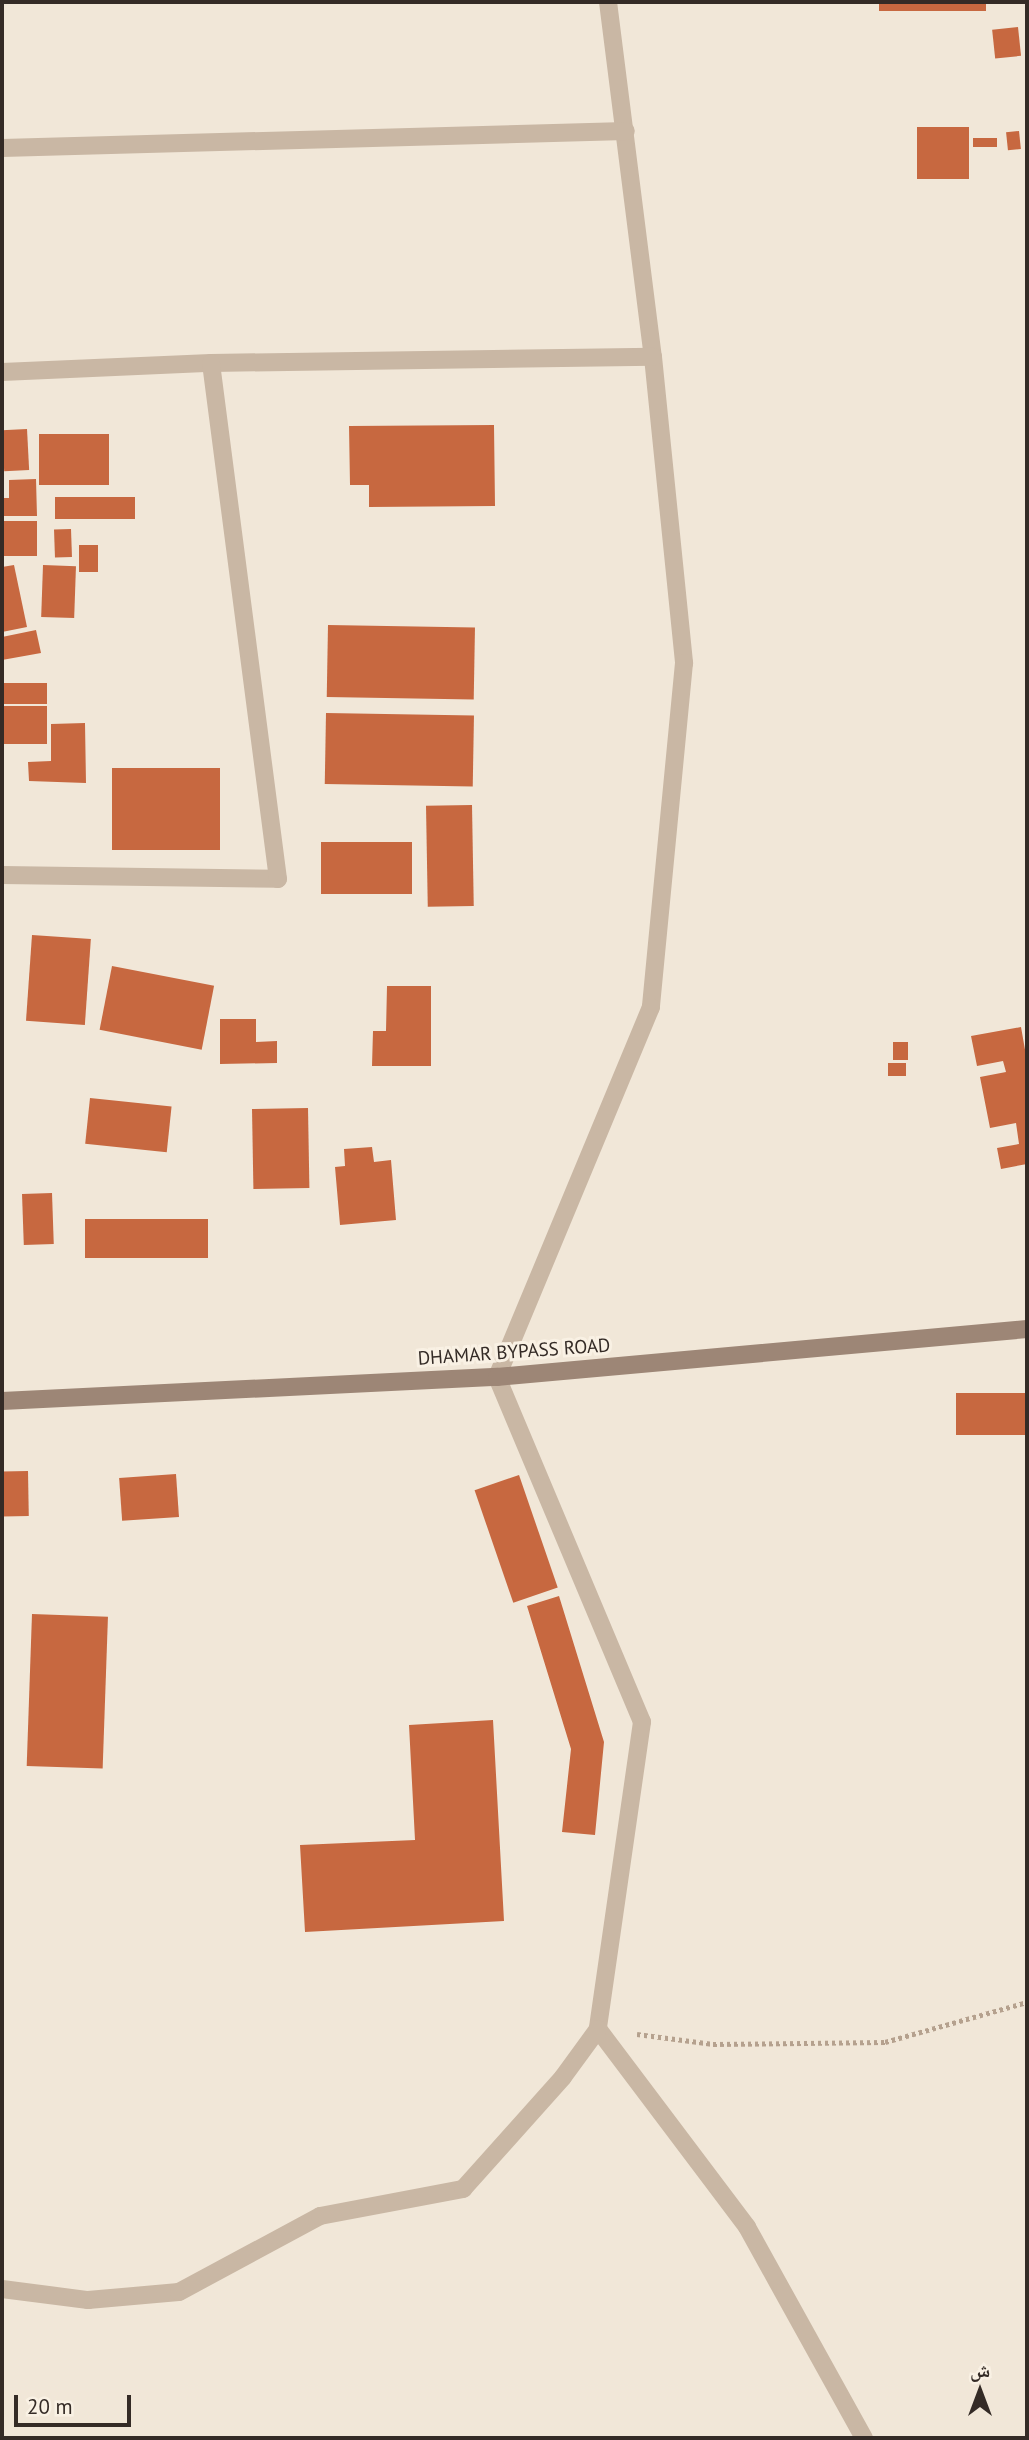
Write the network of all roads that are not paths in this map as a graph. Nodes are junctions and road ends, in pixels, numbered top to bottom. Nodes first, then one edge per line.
1 (607, 2) edge
2 (626, 131) junction
3 (2, 148) edge
4 (653, 357) junction
5 (211, 363) junction
6 (2, 372) edge
7 (2, 875) edge
8 (1027, 1329) edge
9 (497, 1377) junction
10 (2, 1401) edge
11 (598, 2029) junction
12 (2, 2289) edge
13 (864, 2438) edge

1 - 2 street
2 - 3 street
2 - 4 street
4 - 5 street
4 - 9 street
5 - 6 street
5 - 7 street
8 - 9 main road, DHAMAR BYPASS ROAD
9 - 10 main road, DHAMAR BYPASS ROAD
9 - 11 street
11 - 12 street
11 - 13 street

